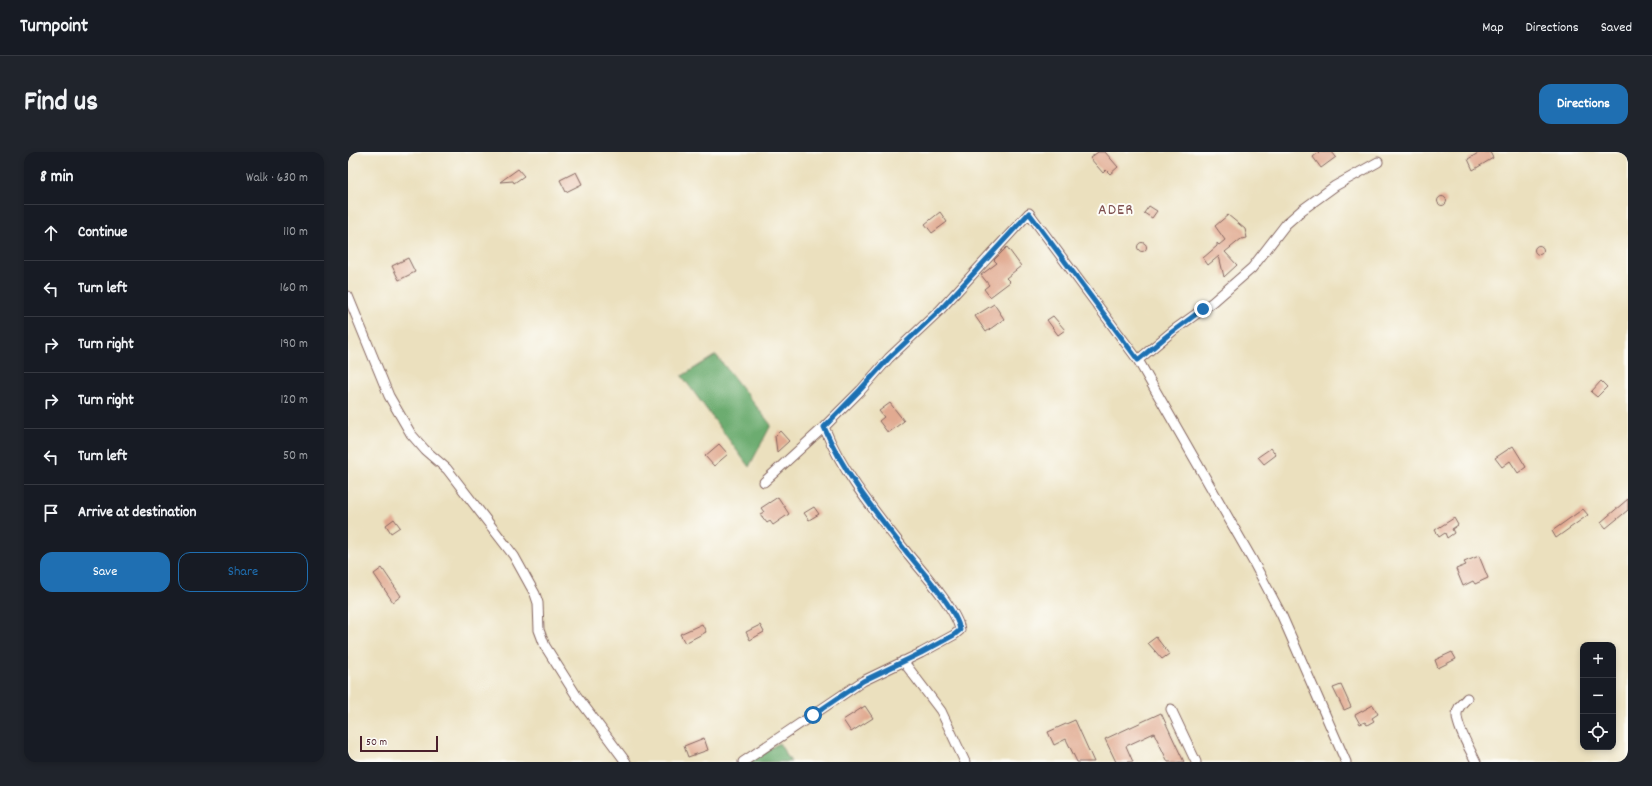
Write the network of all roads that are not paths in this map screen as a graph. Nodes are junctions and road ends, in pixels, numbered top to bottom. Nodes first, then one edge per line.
1 (1378, 162) dead end
2 (348, 296) edge
3 (1138, 360) junction
4 (824, 427) junction
5 (764, 482) dead end
6 (903, 662) junction
7 (1467, 698) dead end
8 (1171, 708) dead end
9 (626, 762) edge
10 (743, 762) edge
11 (965, 762) edge
12 (1196, 762) edge
13 (1346, 762) edge
14 (1476, 762) edge

1 - 3 street
2 - 9 street
3 - 4 street
3 - 13 street
4 - 5 street
4 - 6 street
6 - 10 street
6 - 11 street
7 - 14 street
8 - 12 street

